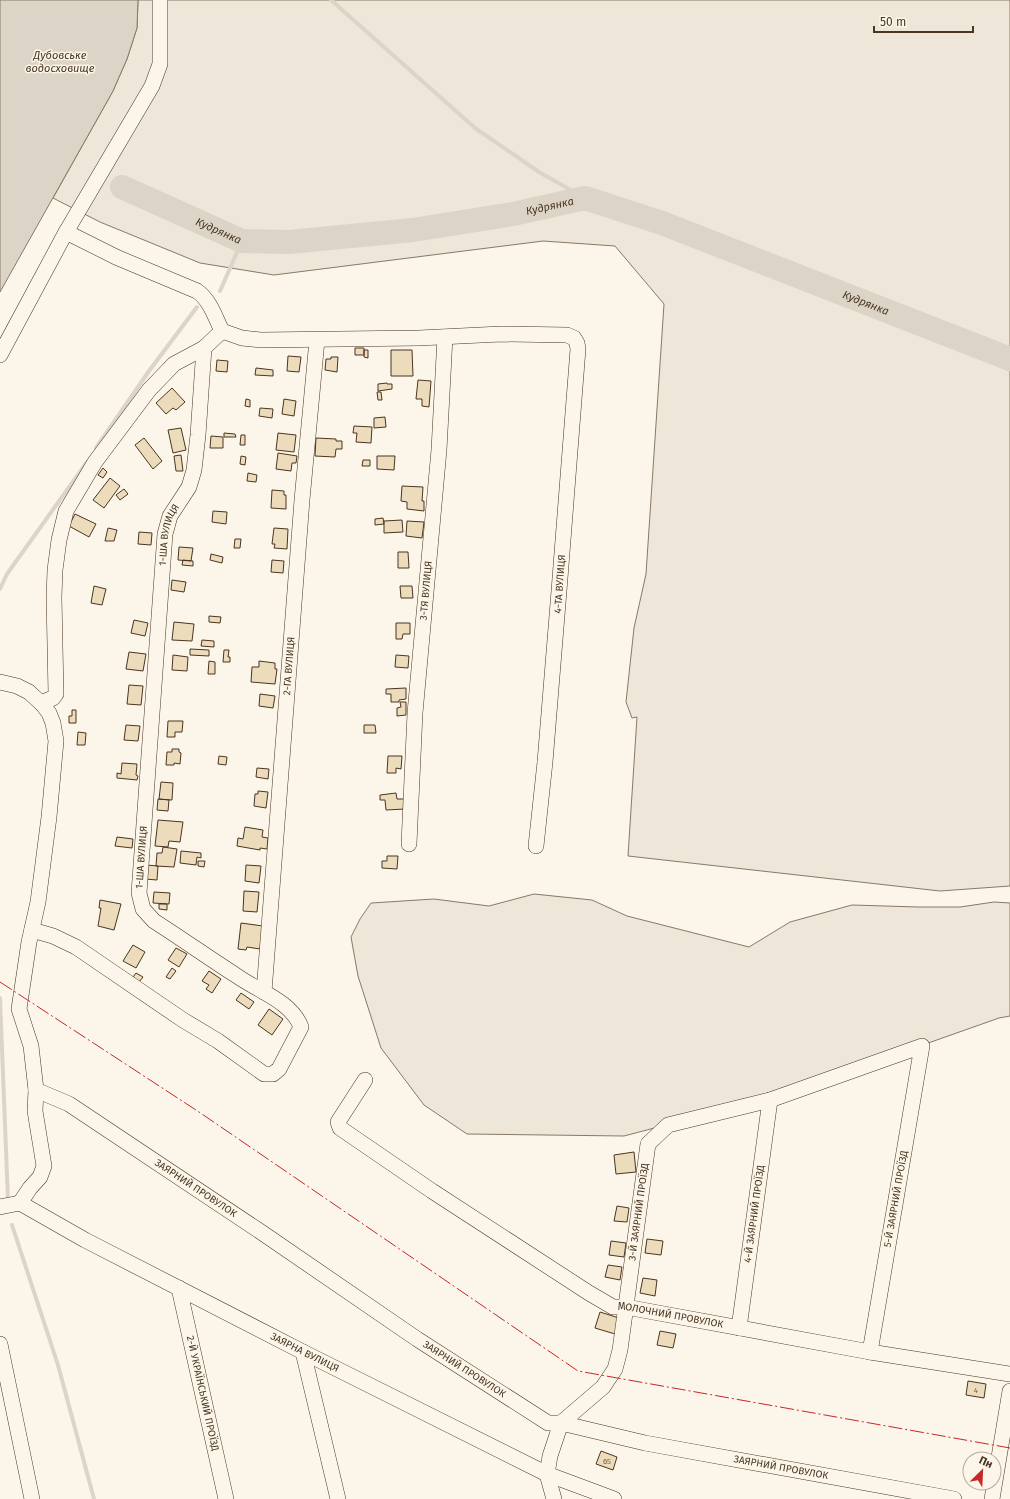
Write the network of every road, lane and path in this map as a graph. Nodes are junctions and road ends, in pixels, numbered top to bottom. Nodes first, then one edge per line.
1 (160, 0) edge
2 (66, 232) junction
3 (222, 331) junction
4 (445, 337) junction
5 (317, 340) junction
6 (204, 348) junction
7 (0, 356) edge
8 (0, 682) edge
9 (41, 703) junction
10 (408, 844) dead end
11 (536, 846) dead end
12 (32, 930) junction
13 (264, 992) junction
14 (365, 1080) dead end
15 (36, 1090) junction
16 (770, 1100) junction
17 (20, 1203) junction
18 (0, 1207) edge
19 (179, 1288) junction
20 (626, 1308) junction
21 (739, 1328) junction
22 (0, 1344) edge
23 (303, 1352) junction
24 (870, 1352) junction
25 (1010, 1374) edge
26 (1010, 1391) edge
27 (561, 1423) junction
28 (547, 1474) junction
29 (32, 1499) edge
30 (226, 1499) edge
31 (338, 1499) edge
32 (554, 1499) edge
33 (614, 1499) edge
34 (954, 1499) edge
35 (992, 1499) edge

1 - 2 street
2 - 3 street
2 - 7 street
3 - 5 street
3 - 6 street
4 - 5 street
4 - 10 street, 3-ТЯ ВУЛИЦЯ
4 - 11 street, 4-ТА ВУЛИЦЯ
5 - 13 street, 2-ГА ВУЛИЦЯ
6 - 9 street
6 - 13 street, 1-ША ВУЛИЦЯ
8 - 9 street
9 - 12 street
12 - 13 street, 1-ША ВУЛИЦЯ
12 - 15 street
14 - 20 street, МОЛОЧНИЙ ПРОВУЛОК
15 - 17 street
15 - 27 street, ЗАЯРНИЙ ПРОВУЛОК
16 - 20 street, 3-Й ЗАЯРНИЙ ПРОЇЗД
16 - 21 street, 4-Й ЗАЯРНИЙ ПРОЇЗД
16 - 24 street, 5-Й ЗАЯРНИЙ ПРОЇЗД
17 - 18 street
17 - 19 street, ЗАЯРНА ВУЛИЦЯ
19 - 23 street, ЗАЯРНА ВУЛИЦЯ
19 - 30 street, 2-Й УКРАЇНСЬКИЙ ПРОЇЗД
20 - 21 street, МОЛОЧНИЙ ПРОВУЛОК
20 - 27 street, 3-Й ЗАЯРНИЙ ПРОЇЗД
21 - 24 street, МОЛОЧНИЙ ПРОВУЛОК
22 - 29 street
23 - 28 street, ЗАЯРНА ВУЛИЦЯ
23 - 31 street
24 - 25 street, МОЛОЧНИЙ ПРОВУЛОК
26 - 35 street
27 - 28 street
27 - 34 street, ЗАЯРНИЙ ПРОВУЛОК
28 - 32 street
28 - 33 street, ЗАЯРНА ВУЛИЦЯ

